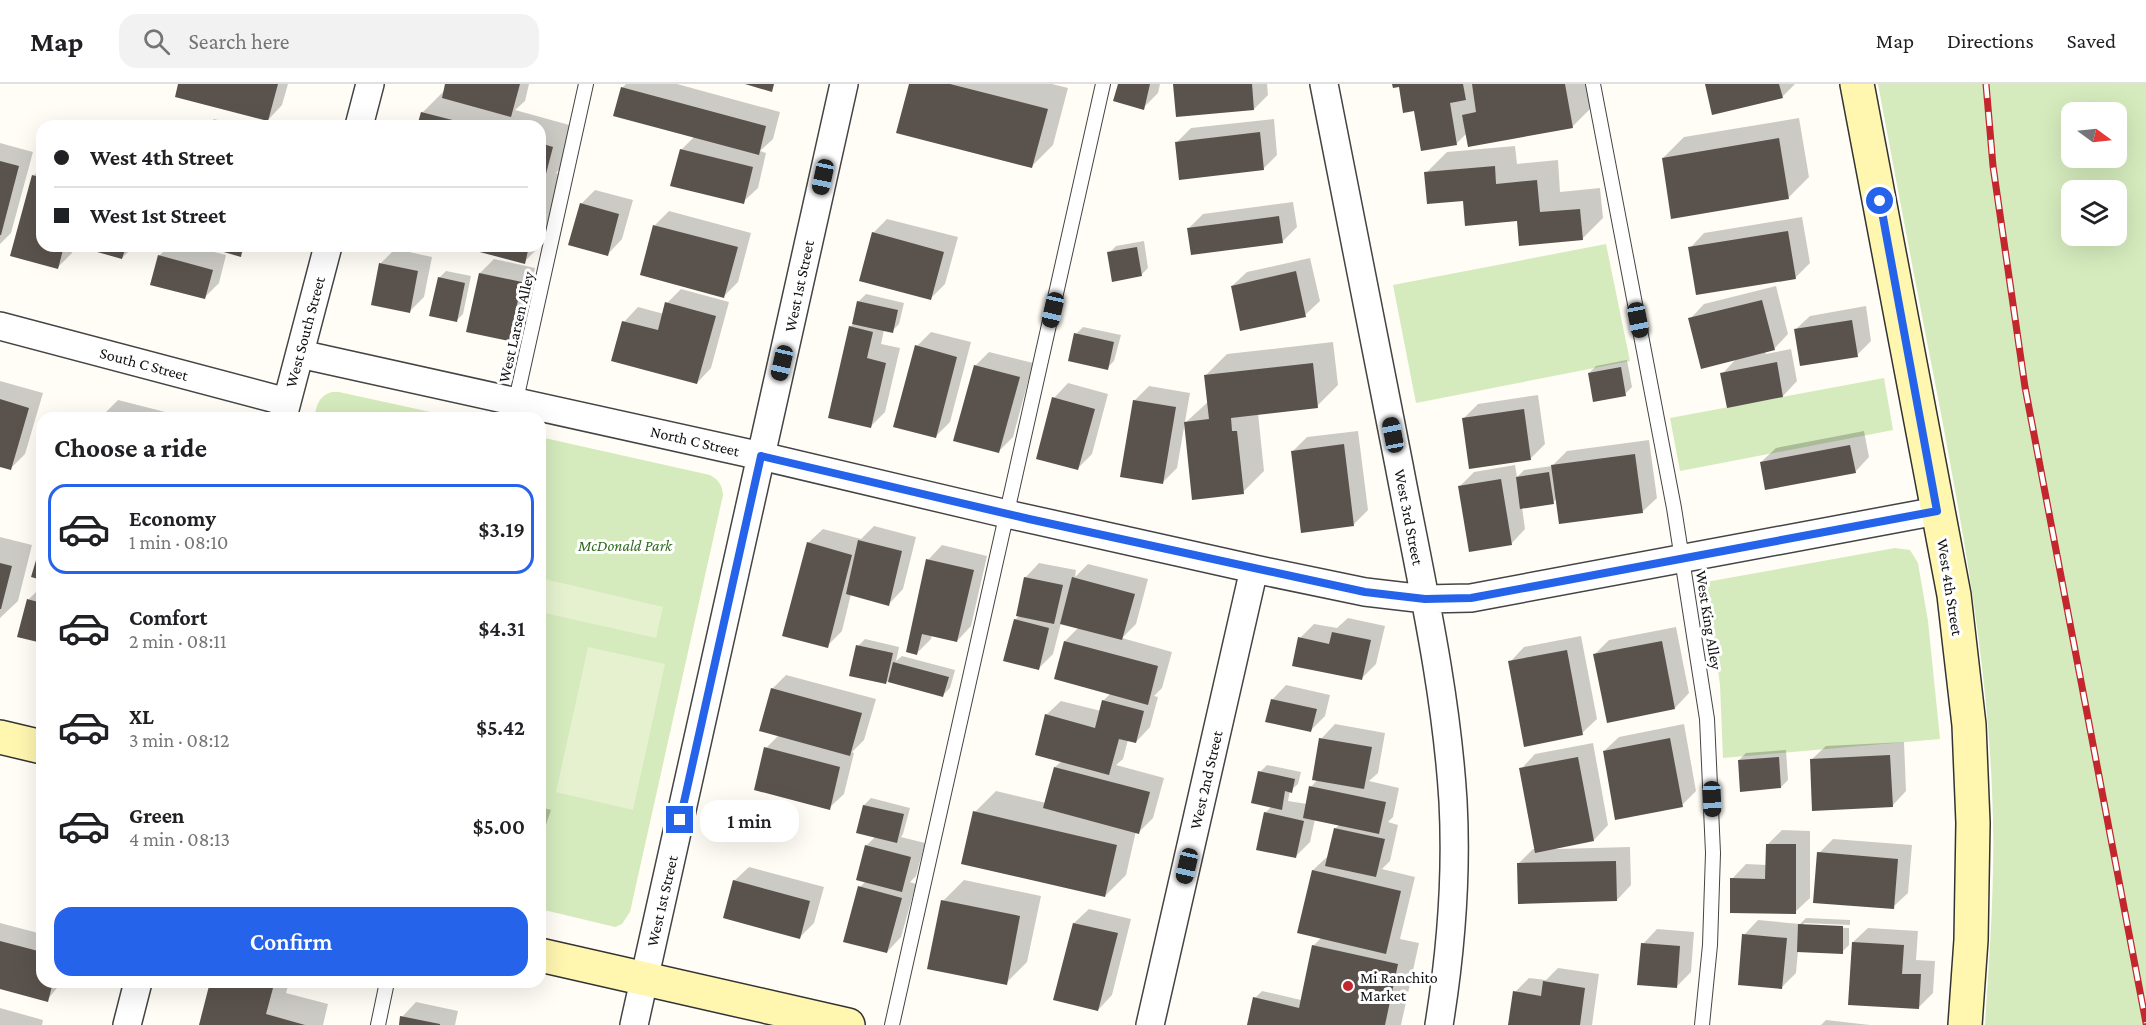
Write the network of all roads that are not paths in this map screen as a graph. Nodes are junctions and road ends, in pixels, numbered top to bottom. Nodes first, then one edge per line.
1 (370, 84) edge
2 (586, 84) edge
3 (843, 84) edge
4 (1103, 84) edge
5 (1324, 84) edge
6 (1593, 84) edge
7 (1857, 84) edge
8 (361, 120) edge
9 (326, 252) edge
10 (0, 326) edge
11 (300, 354) junction
12 (516, 400) junction
13 (285, 410) edge
14 (761, 456) junction
15 (1937, 511) junction
16 (1007, 514) junction
17 (1683, 560) junction
18 (1254, 570) junction
19 (1425, 599) junction
20 (0, 737) edge
21 (36, 746) edge
22 (546, 956) edge
23 (644, 980) junction
24 (136, 988) edge
25 (386, 988) edge
26 (127, 1025) edge
27 (378, 1025) edge
28 (634, 1025) edge
29 (848, 1025) edge
30 (892, 1025) edge
31 (1150, 1025) edge
32 (1439, 1025) edge
33 (1702, 1025) edge
34 (1965, 1025) edge

1 - 8 street
2 - 12 lane, West Larsen Alley
3 - 14 street, West 1st Street
4 - 16 lane
5 - 19 street, West 3rd Street
6 - 17 lane, West King Alley
7 - 15 street, West 4th Street
9 - 11 street, West South Street
10 - 13 street, South C Street
11 - 12 street, North C Street
11 - 13 street, West South Street
12 - 14 street, North C Street
14 - 16 street, North C Street
14 - 23 street, West 1st Street
15 - 17 street, North C Street
15 - 34 street, West 4th Street
16 - 18 street, North C Street
16 - 30 lane
17 - 19 street, North C Street
17 - 33 lane, West King Alley
18 - 19 street, North C Street
18 - 31 street, West 2nd Street
19 - 32 street, West 3rd Street
20 - 21 street
22 - 23 street
23 - 28 street, West 1st Street
23 - 29 street
24 - 26 street
25 - 27 lane

